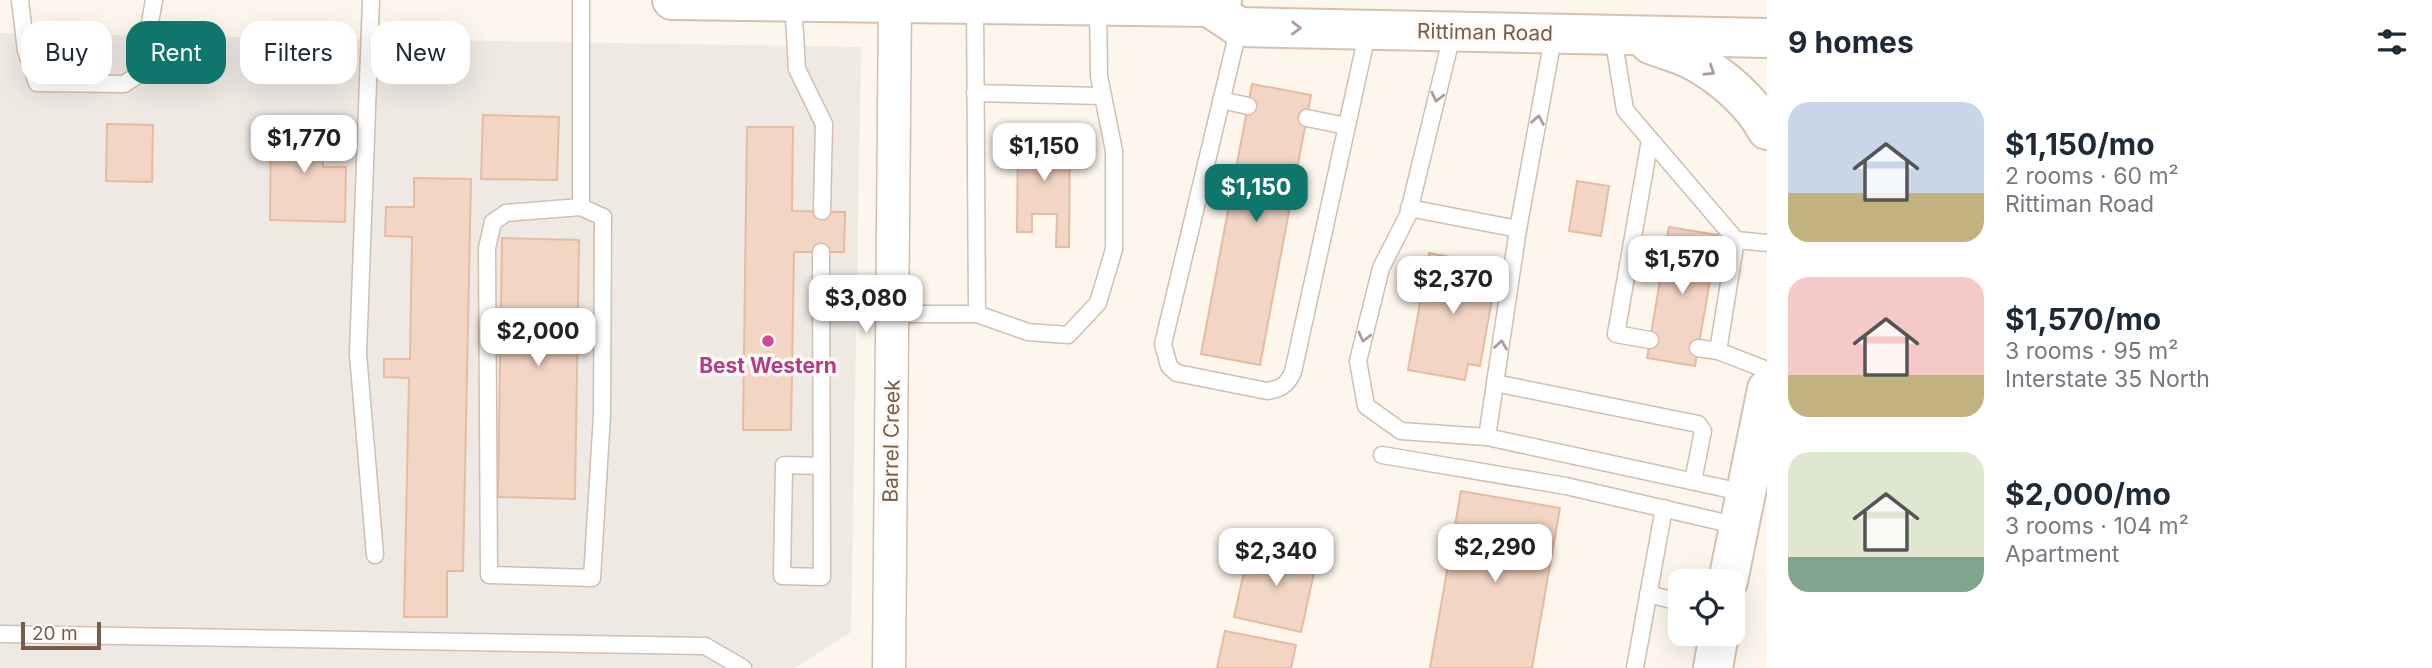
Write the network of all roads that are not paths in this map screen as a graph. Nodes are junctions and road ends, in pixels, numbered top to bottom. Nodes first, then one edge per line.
1 (20, 0) edge
2 (155, 0) edge
3 (371, 0) edge
4 (581, 0) edge
5 (672, 0) edge
6 (740, 1) edge
7 (793, 1) edge
8 (1014, 2) edge
9 (895, 3) junction
10 (952, 3) edge
11 (1138, 3) edge
12 (1098, 5) junction
13 (1223, 12) edge
14 (1368, 30) junction
15 (1453, 31) junction
16 (1554, 33) junction
17 (1618, 35) junction
18 (1767, 38) edge
19 (975, 93) junction
20 (1103, 96) junction
21 (1221, 100) junction
22 (1248, 106) dead end
23 (1307, 118) dead end
24 (1346, 125) junction
25 (1767, 130) edge
26 (1650, 140) junction
27 (581, 208) junction
28 (1409, 208) junction
29 (822, 211) dead end
30 (1518, 229) junction
31 (1736, 240) junction
32 (1767, 243) edge
33 (1631, 251) junction
34 (821, 253) dead end
35 (1664, 257) dead end
36 (1713, 266) dead end
37 (1731, 269) junction
38 (893, 314) junction
39 (977, 314) junction
40 (1650, 340) dead end
41 (1698, 348) dead end
42 (1718, 351) junction
43 (1767, 370) edge
44 (1495, 383) junction
45 (1767, 389) edge
46 (1487, 436) junction
47 (1382, 455) dead end
48 (822, 466) junction
49 (1693, 481) junction
50 (1664, 508) junction
51 (1742, 510) junction
52 (375, 555) dead end
53 (1730, 569) edge
54 (1648, 594) junction
55 (1668, 599) edge
56 (0, 634) edge
57 (1717, 646) edge
58 (743, 668) edge
59 (889, 668) edge
60 (1635, 668) edge
61 (1713, 668) edge

1 - 2 lane
3 - 52 lane
4 - 27 lane
5 - 6 main road, Rittiman Road
6 - 7 main road, Rittiman Road
7 - 9 main road, Rittiman Road
7 - 29 lane
8 - 10 main road, Rittiman Road
8 - 12 main road, Rittiman Road
9 - 10 main road, Rittiman Road
9 - 38 street, Barrel Creek
10 - 19 lane
11 - 12 main road, Rittiman Road
11 - 13 main road, Rittiman Road
12 - 20 lane
13 -> 14 main road, Rittiman Road
13 - 21 lane
14 - 15 main road, Rittiman Road
14 - 24 lane
15 - 16 main road, Rittiman Road
15 -> 28 lane
16 - 17 main road, Rittiman Road
30 -> 16 lane
17 - 18 main road, Rittiman Road
17 -> 25 main road
17 - 26 lane
19 - 20 lane
19 - 39 lane
20 - 39 lane
21 - 22 lane
21 - 24 lane
23 - 24 lane
26 - 31 lane
26 - 33 lane
27 - 27 lane
28 - 30 lane
28 -> 46 lane
44 -> 30 lane
31 - 32 lane
31 - 37 lane
33 - 35 lane
33 - 40 lane
34 - 48 lane
36 - 37 lane
37 - 42 lane
38 - 39 lane
38 - 59 street, Barrel Creek
41 - 42 lane
42 - 43 lane
44 - 46 lane
44 - 49 lane
45 - 51 main road
46 - 49 lane
47 - 50 lane
48 - 48 lane
49 - 51 lane
50 - 51 lane
50 - 54 lane
51 - 53 main road
54 - 55 lane
54 - 60 lane
56 - 58 lane
57 - 61 main road

